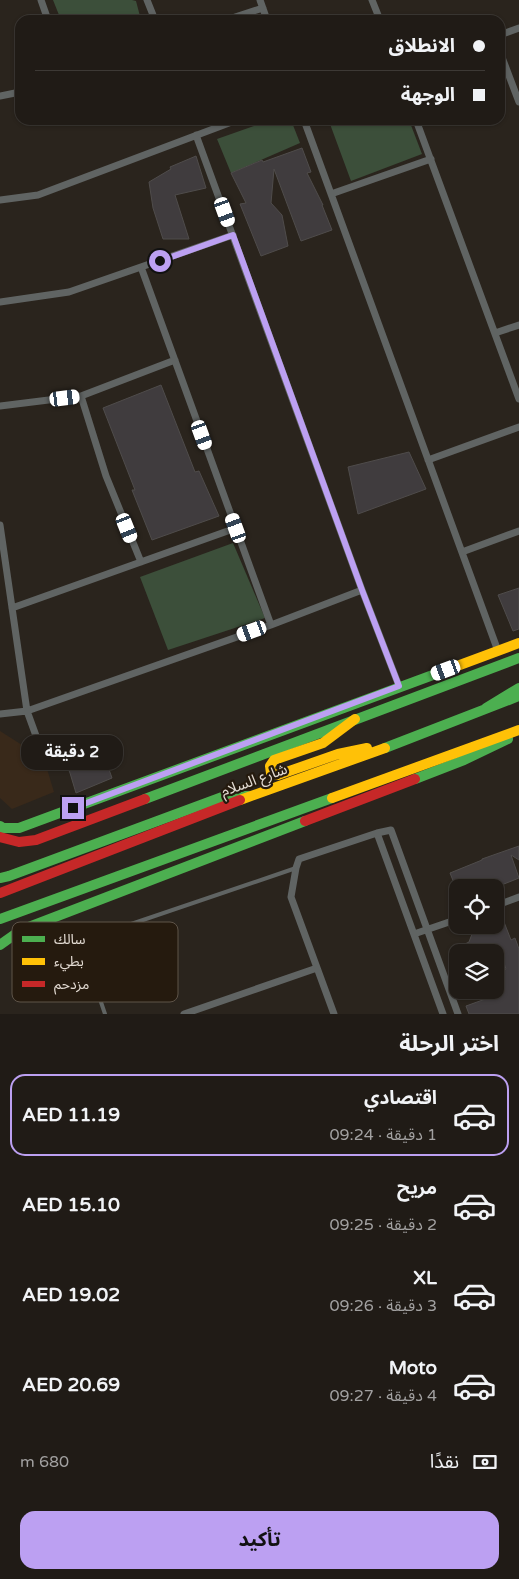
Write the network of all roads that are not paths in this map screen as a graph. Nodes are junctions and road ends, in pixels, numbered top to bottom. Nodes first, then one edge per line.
1 (41, 0) edge
2 (147, 0) edge
3 (260, 0) edge
4 (372, 0) edge
5 (262, 8) junction
6 (46, 15) edge
7 (153, 15) edge
8 (241, 15) edge
9 (265, 15) edge
10 (378, 15) edge
11 (519, 28) edge
12 (505, 33) edge
13 (505, 65) edge
14 (15, 93) edge
15 (0, 96) edge
16 (519, 102) edge
17 (223, 125) edge
18 (306, 125) edge
19 (418, 125) edge
20 (196, 135) junction
21 (430, 159) junction
22 (331, 194) junction
23 (0, 200) edge
24 (233, 235) junction
25 (141, 267) junction
26 (0, 302) edge
27 (519, 325) edge
28 (495, 333) junction
29 (175, 360) junction
30 (81, 396) junction
31 (519, 400) edge
32 (0, 406) edge
33 (519, 427) edge
34 (428, 460) junction
35 (0, 525) edge
36 (236, 528) junction
37 (519, 532) edge
38 (462, 552) junction
39 (141, 562) junction
40 (362, 590) junction
41 (12, 608) junction
42 (271, 625) junction
43 (519, 643) edge
44 (498, 650) junction
45 (519, 658) edge
46 (399, 686) junction
47 (519, 688) edge
48 (519, 696) edge
49 (486, 708) junction
50 (27, 711) junction
51 (0, 714) edge
52 (355, 719) junction
53 (519, 732) edge
54 (406, 740) junction
55 (39, 744) dead end
56 (251, 796) junction
57 (0, 826) edge
58 (377, 833) junction
59 (0, 837) edge
60 (296, 868) junction
61 (0, 878) edge
62 (0, 893) edge
63 (519, 897) edge
64 (504, 903) edge
65 (0, 919) edge
66 (42, 922) edge
67 (138, 922) edge
68 (449, 922) edge
69 (428, 930) junction
70 (414, 934) junction
71 (12, 937) edge
72 (0, 946) edge
73 (317, 968) junction
74 (101, 1002) edge
75 (105, 1014) edge
76 (184, 1014) edge
77 (334, 1014) edge
78 (443, 1014) edge
79 (458, 1014) edge

1 - 6 street
2 - 7 street
3 - 5 street
4 - 10 street
5 - 8 street
5 - 9 street
11 - 12 street
13 - 16 street
14 - 15 street
17 - 20 street
18 - 22 street
19 - 21 street
20 - 23 street
20 - 24 street
21 - 22 street
21 - 28 street
22 - 34 street
24 - 25 street
24 - 40 street
25 - 26 street
25 - 29 street
27 - 28 street
28 - 31 street
29 - 30 street
29 - 36 street
30 - 32 street
30 - 39 street
33 - 34 street
34 - 38 street
35 - 41 street
36 - 39 street
36 - 42 street
37 - 38 street
38 - 44 street
39 - 41 street
40 - 42 street
40 - 46 street
41 - 50 street
42 - 50 street
43 - 44 main road
44 - 46 main road
45 - 52 main road
46 - 57 main road
47 - 49 main road
48 - 49 main road, شارع السلام
49 - 54 main road, شارع السلام
50 - 51 street
50 - 55 street
52 - 54 main road
52 - 59 main road
53 - 65 main road
53 - 66 main road
54 - 56 main road, شارع السلام
56 - 61 main road
56 - 62 main road, شارع السلام
58 - 60 street
58 - 69 street
58 - 70 street
60 - 67 lane
60 - 73 street
63 - 64 street
68 - 69 street
69 - 70 street
69 - 79 street
70 - 78 street
71 - 72 main road
73 - 76 street
73 - 77 street
74 - 75 lane

